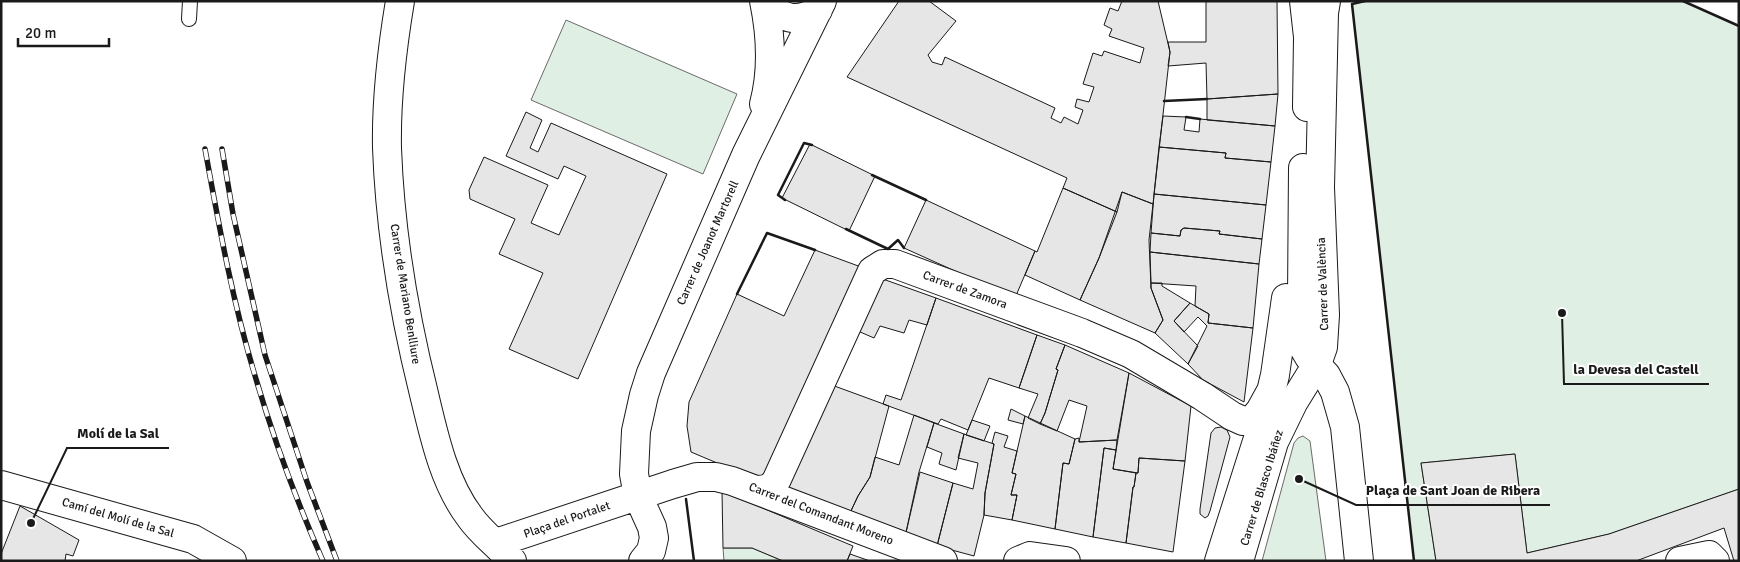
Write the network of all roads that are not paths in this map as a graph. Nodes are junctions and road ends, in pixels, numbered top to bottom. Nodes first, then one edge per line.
1 (190, 1) edge
2 (400, 1) edge
3 (765, 1) edge
4 (1304, 1) edge
5 (1326, 1) edge
6 (820, 6) edge
7 (189, 18) dead end
8 (752, 143) junction
9 (1303, 168) junction
10 (1317, 364) junction
11 (1282, 397) junction
12 (1340, 409) junction
13 (1232, 416) junction
14 (1260, 431) junction
15 (1266, 467) junction
16 (698, 477) joint
17 (1, 485) edge
18 (758, 490) junction
19 (638, 496) junction
20 (504, 552) edge
21 (1224, 558) edge
22 (1712, 558) edge
23 (232, 561) edge
24 (644, 561) edge
25 (944, 561) edge
26 (1018, 561) edge
27 (1066, 561) edge
28 (1359, 561) edge
29 (1680, 561) edge

1 - 7 lane
2 - 20 street, Carrer de Mariano Benlliure
3 - 6 street
3 - 8 street
4 - 9 street, Carrer de València
5 - 10 street, Carrer de València
6 - 8 street, Carrer de Joanot Martorell
8 - 19 street, Carrer de Joanot Martorell
9 - 10 street, Carrer de València
9 - 11 street, Carrer de València
10 - 11 street, Carrer de Blasco Ibáñez
10 - 12 street
11 - 12 street
11 - 13 street
11 - 14 street, Carrer de València
11 - 15 street, Carrer de Blasco Ibáñez
12 - 28 street
13 - 14 street
13 - 18 street, Carrer de Zamora
14 - 15 street
14 - 21 street, Carrer de València
15 - 21 street, Carrer de Blasco Ibáñez
16 - 18 street, Carrer del Comandant Moreno
16 - 19 street, Plaça del Portalet
17 - 23 street, Camí del Molí de la Sal
18 - 25 street, Carrer del Comandant Moreno
19 - 20 street, Plaça del Portalet
19 - 24 street
22 - 29 street
26 - 27 street

